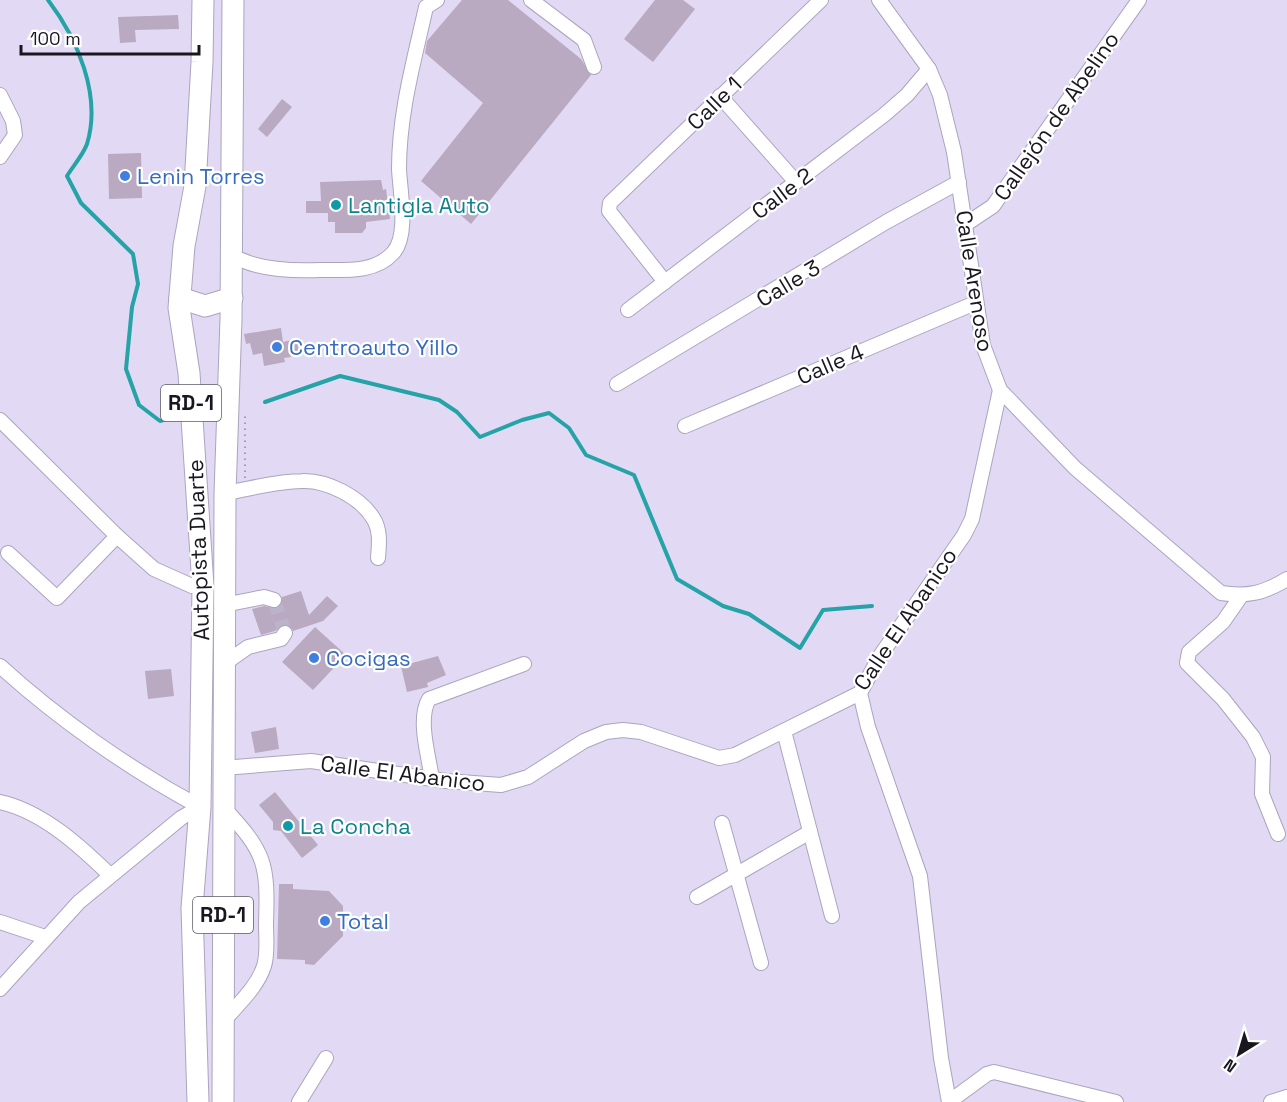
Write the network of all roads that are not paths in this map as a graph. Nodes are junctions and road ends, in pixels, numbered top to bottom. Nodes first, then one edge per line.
1 (203, 0) edge
2 (233, 0) edge
3 (437, 0) edge
4 (531, 0) edge
5 (821, 0) edge
6 (879, 0) edge
7 (1139, 0) edge
8 (594, 67) dead end
9 (929, 69) junction
10 (0, 95) edge
11 (720, 96) junction
12 (0, 157) edge
13 (959, 182) junction
14 (796, 183) junction
15 (966, 224) junction
16 (232, 255) junction
17 (665, 282) junction
18 (232, 298) junction
19 (975, 303) junction
20 (180, 307) junction
21 (628, 310) dead end
22 (231, 319) junction
23 (617, 384) dead end
24 (1000, 390) junction
25 (0, 420) edge
26 (685, 426) dead end
27 (225, 493) junction
28 (117, 536) junction
29 (8, 553) dead end
30 (378, 558) dead end
31 (1287, 579) edge
32 (203, 586) junction
33 (1242, 596) junction
34 (274, 600) dead end
35 (224, 605) junction
36 (285, 633) dead end
37 (224, 664) junction
38 (524, 664) dead end
39 (0, 666) edge
40 (860, 693) junction
41 (784, 731) junction
42 (223, 768) junction
43 (432, 779) junction
44 (0, 802) edge
45 (200, 807) junction
46 (224, 808) junction
47 (722, 822) dead end
48 (810, 832) junction
49 (1278, 834) dead end
50 (110, 875) junction
51 (737, 875) junction
52 (697, 897) dead end
53 (832, 916) dead end
54 (0, 922) edge
55 (45, 938) junction
56 (761, 963) dead end
57 (1, 986) edge
58 (194, 987) junction
59 (223, 1022) junction
60 (326, 1058) dead end
61 (1287, 1097) edge
62 (188, 1102) edge
63 (198, 1102) edge
64 (223, 1102) edge
65 (299, 1102) edge
66 (949, 1102) edge
67 (1116, 1102) edge
68 (1271, 1102) edge

1 - 20 highway, Autopista Duarte / RD-1
2 - 16 highway, Autopista Duarte / RD-1
3 - 16 street
4 - 8 street
5 - 11 street, Calle 1
6 - 9 street, Calle Arenoso
7 - 15 street, Callejón de Abelino
9 - 13 street, Calle Arenoso
9 - 14 street, Calle 2
10 - 12 street
11 - 14 street
11 - 17 street, Calle 1
13 - 15 street, Calle Arenoso
13 - 23 street, Calle 3
14 - 17 street, Calle 2
15 - 19 street, Calle Arenoso
16 - 18 highway, Autopista Duarte / RD-1
17 - 21 street, Calle 2
18 - 20 highway
18 - 22 highway, Autopista Duarte / RD-1
19 - 24 street, Calle Arenoso
19 - 26 street, Calle 4
20 - 22 highway
20 - 32 highway, Autopista Duarte / RD-1
22 - 27 highway, Autopista Duarte / RD-1
24 - 33 street, Calle Arenoso
24 - 40 street, Calle El Abanico
25 - 28 street
27 - 30 street
27 - 35 highway, Autopista Duarte / RD-1
28 - 29 street
28 - 32 street
31 - 33 street
32 - 45 highway, Autopista Duarte / RD-1
33 - 49 street
34 - 35 street
35 - 37 highway, Autopista Duarte / RD-1
36 - 37 street
37 - 42 highway, Autopista Duarte / RD-1
38 - 43 street
39 - 45 street
40 - 41 street, Calle El Abanico
40 - 66 street
41 - 43 street, Calle El Abanico
41 - 48 street
42 - 43 street, Calle El Abanico
42 - 46 highway, Autopista Duarte / RD-1
44 - 50 street
45 - 50 street
45 - 58 highway, Autopista Duarte / RD-1
46 - 59 highway, Autopista Duarte / RD-1
46 - 59 street
47 - 51 street
48 - 51 street
48 - 53 street
50 - 55 street
51 - 52 street
51 - 56 street
54 - 55 street
55 - 57 street
58 - 62 highway
58 - 63 highway, Autopista Duarte / RD-1
59 - 64 highway, Autopista Duarte / RD-1
60 - 65 street
61 - 68 street
66 - 67 street

